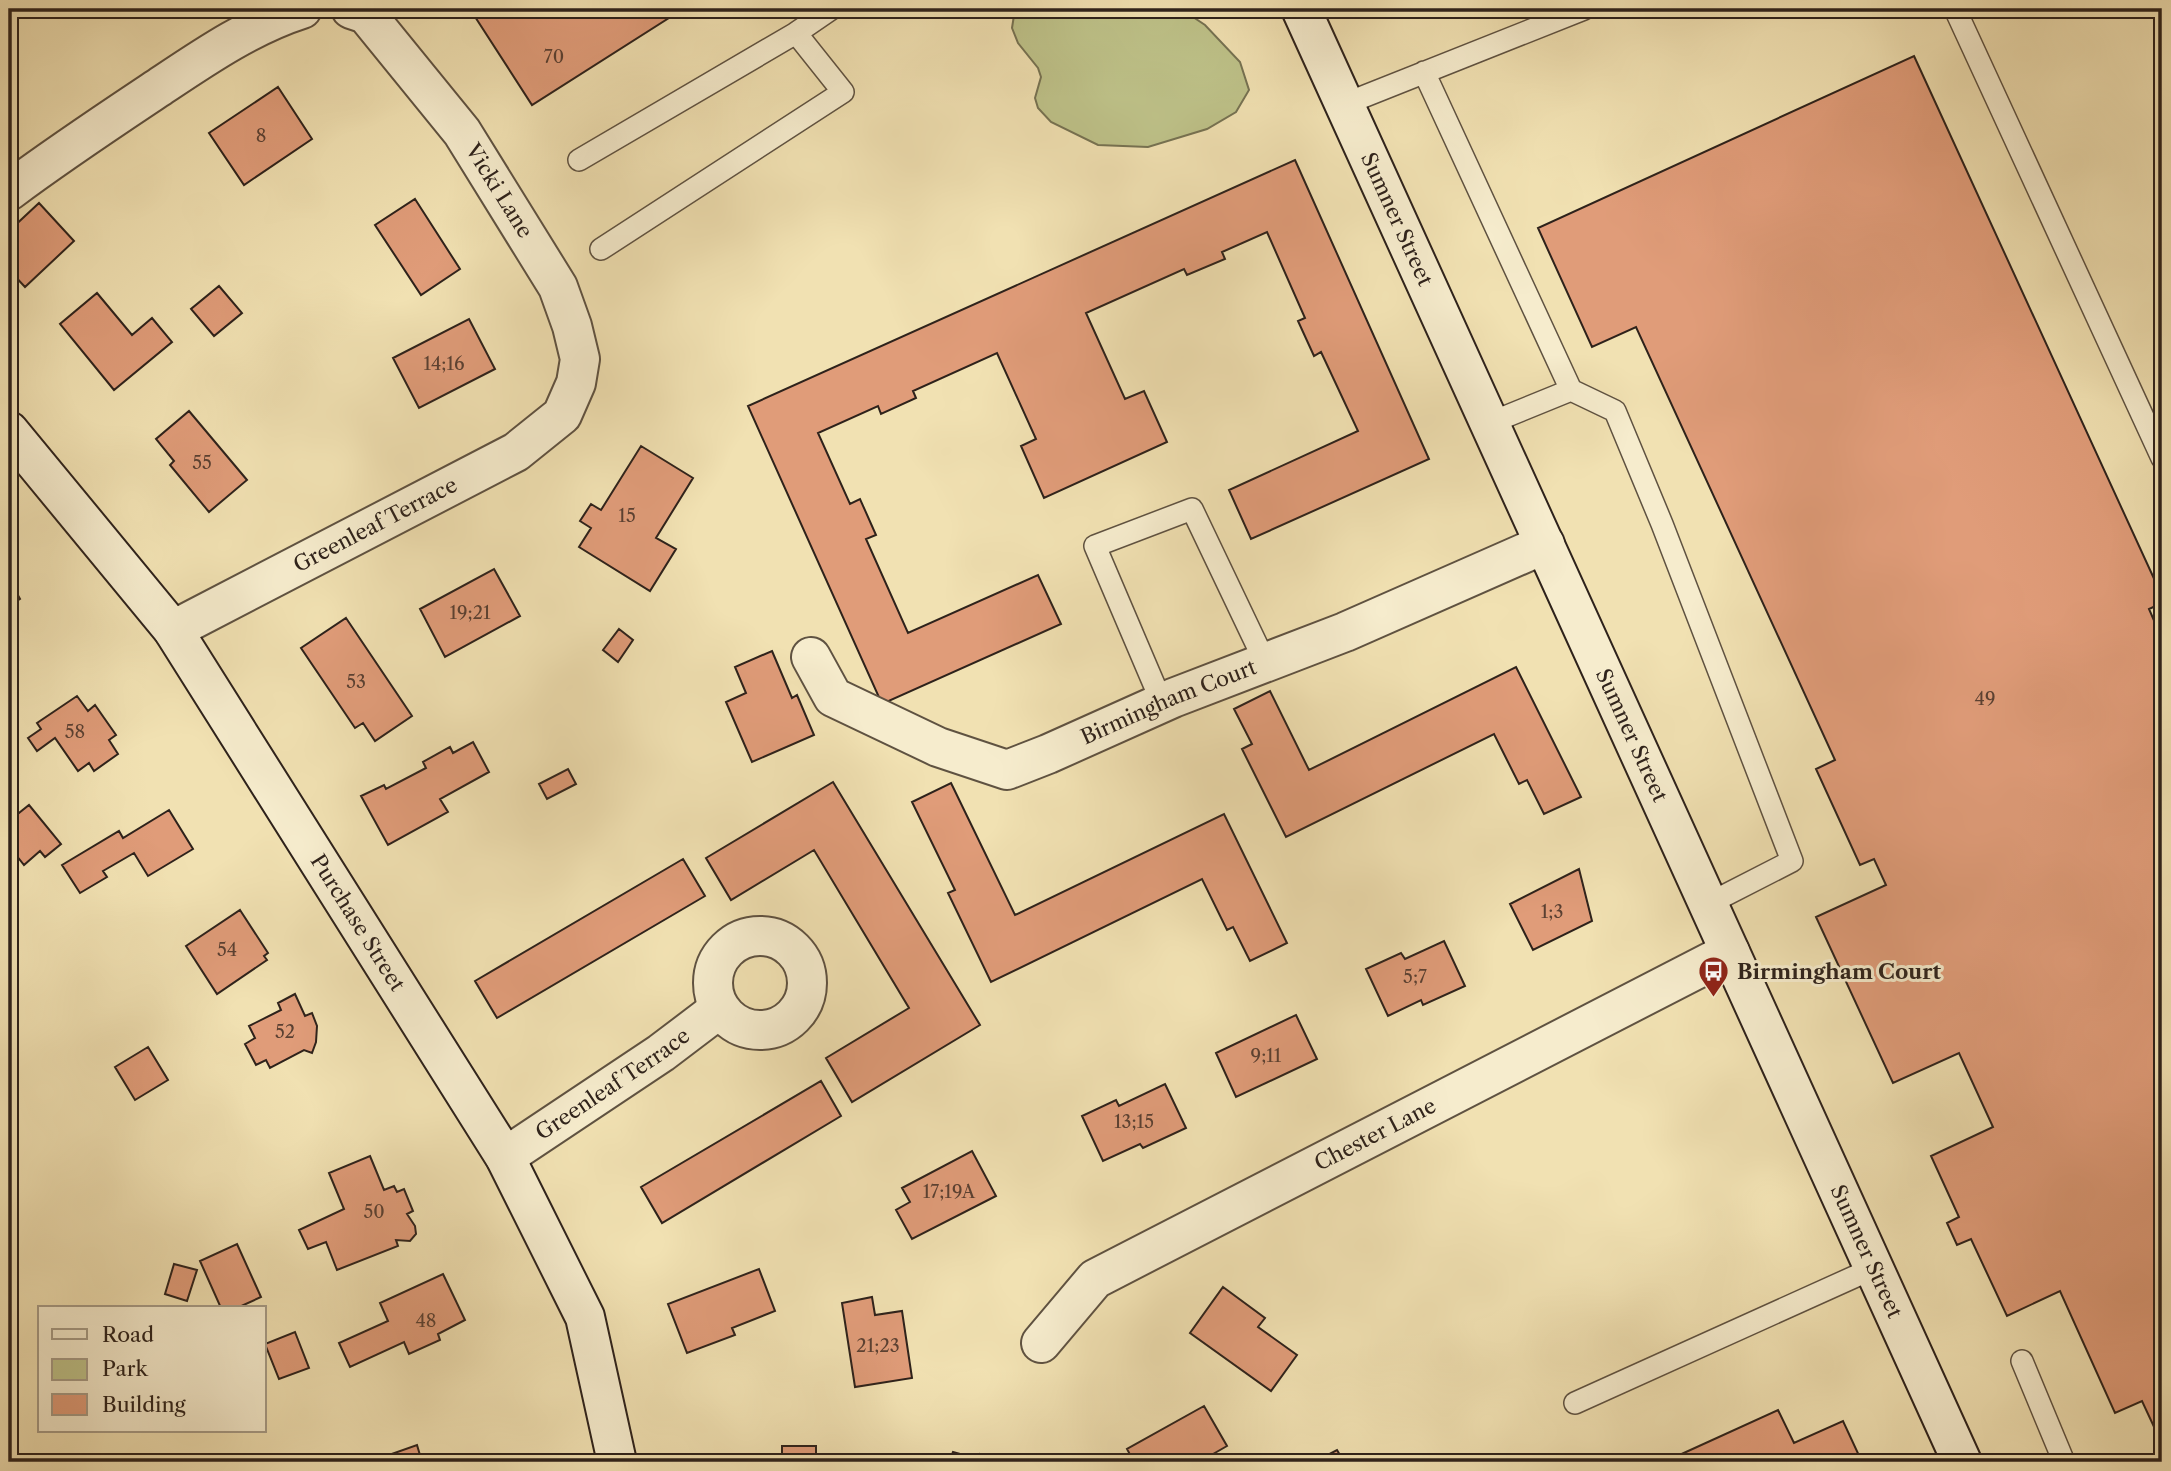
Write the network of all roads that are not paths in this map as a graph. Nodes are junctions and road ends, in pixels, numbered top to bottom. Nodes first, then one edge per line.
1 (302, 9) edge
2 (351, 9) edge
3 (831, 9) edge
4 (1301, 9) edge
5 (1584, 9) edge
6 (1955, 9) edge
7 (796, 33) junction
8 (1424, 72) junction
9 (1345, 104) junction
10 (579, 160) dead end
11 (9, 191) edge
12 (601, 249) dead end
13 (1572, 390) junction
14 (566, 407) joint
15 (1490, 423) junction
16 (9, 431) edge
17 (2162, 458) edge
18 (1545, 544) junction
19 (173, 630) junction
20 (811, 657) dead end
21 (1265, 662) junction
22 (1162, 703) junction
23 (1708, 904) junction
24 (1730, 952) junction
25 (719, 1009) dead end
26 (505, 1157) junction
27 (1874, 1269) junction
28 (1041, 1343) dead end
29 (2022, 1361) dead end
30 (1575, 1403) dead end
31 (617, 1462) edge
32 (1962, 1462) edge
33 (2064, 1462) edge

1 - 11 street
2 - 14 street, Vicki Lane
3 - 7 lane
4 - 9 street, Sumner Street
5 - 8 lane
6 - 17 lane
7 - 10 lane
7 - 12 lane
8 - 9 lane
8 - 13 lane
9 - 15 street, Sumner Street
13 - 15 lane
13 - 23 lane
14 - 19 street, Greenleaf Terrace
15 - 18 street, Sumner Street
16 - 19 street, Purchase Street
18 - 21 street, Birmingham Court
18 - 23 street, Sumner Street
19 - 26 street, Purchase Street
20 - 22 street, Birmingham Court
21 - 22 street, Birmingham Court
21 - 22 lane
23 - 24 street, Sumner Street
24 - 27 street, Sumner Street
24 - 28 street, Chester Lane
25 - 26 street, Greenleaf Terrace
26 - 31 street, Purchase Street
27 - 30 lane
27 - 32 street, Sumner Street
29 - 33 lane

